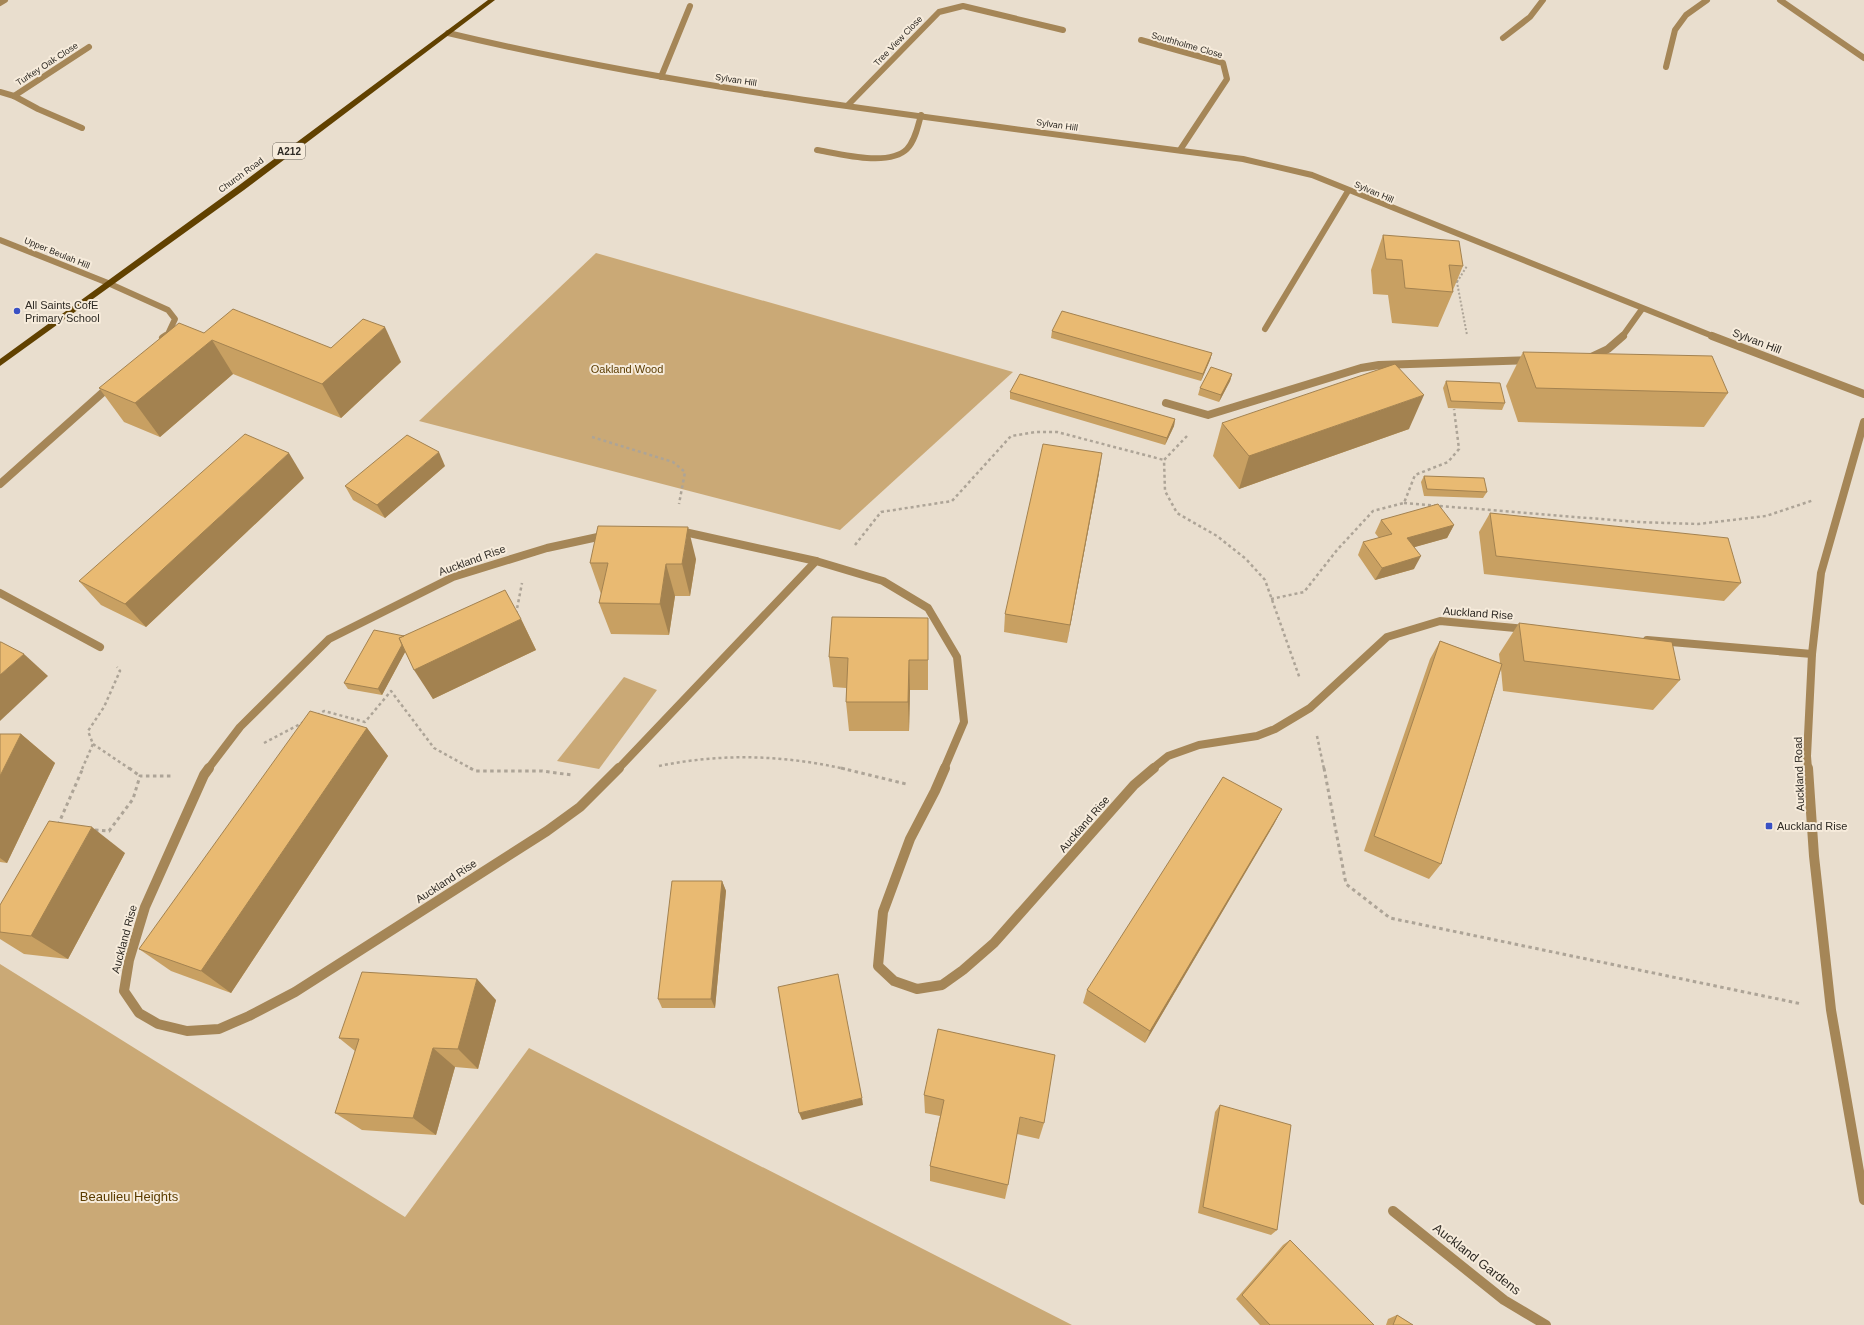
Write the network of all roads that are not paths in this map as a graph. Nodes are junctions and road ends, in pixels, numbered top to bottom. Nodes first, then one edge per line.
1 (5, 0) edge
2 (492, 0) edge
3 (1543, 0) edge
4 (1707, 0) edge
5 (1780, 0) edge
6 (0, 3) edge
7 (690, 6) dead end
8 (1063, 30) dead end
9 (448, 33) junction
10 (1503, 38) dead end
11 (1141, 40) dead end
12 (89, 48) dead end
13 (1864, 58) edge
14 (1666, 67) dead end
15 (661, 77) junction
16 (0, 92) edge
17 (14, 96) junction
18 (848, 105) junction
19 (921, 115) junction
20 (82, 128) dead end
21 (817, 150) dead end
22 (1180, 150) junction
23 (1348, 191) junction
24 (0, 240) edge
25 (108, 283) junction
26 (1642, 309) junction
27 (1265, 330) dead end
28 (156, 345) edge
29 (1582, 358) edge
30 (1535, 359) edge
31 (0, 363) edge
32 (115, 381) edge
33 (1864, 394) edge
34 (1166, 403) dead end
35 (1864, 422) edge
36 (0, 484) edge
37 (673, 530) edge
38 (613, 534) edge
39 (816, 561) junction
40 (0, 593) edge
41 (1535, 630) edge
42 (1638, 639) edge
43 (100, 647) road end
44 (1812, 654) junction
45 (1864, 1200) edge
46 (1393, 1211) dead end
47 (1546, 1325) edge

1 - 6 street
2 - 9 main road, Church Road / A212
3 - 10 street
4 - 14 street
5 - 13 street
7 - 15 street
8 - 18 street, Tree View Close
9 - 15 street, Sylvan Hill
9 - 25 main road, Church Road / A212
11 - 22 street, Southholme Close
12 - 17 street, Turkey Oak Close
15 - 18 street, Sylvan Hill
16 - 17 street, Turkey Oak Close
17 - 20 street, Turkey Oak Close
18 - 19 street, Sylvan Hill
19 - 21 street
19 - 22 street, Sylvan Hill
22 - 23 street, Sylvan Hill
23 - 26 street, Sylvan Hill
23 - 27 street
24 - 25 street, Upper Beulah Hill
25 - 28 street, Upper Beulah Hill
25 - 31 main road, Church Road / A212
26 - 29 street
26 - 33 street, Sylvan Hill
30 - 34 street
32 - 36 street
35 - 44 street, Auckland Road
37 - 39 street, Auckland Rise
38 - 39 street, Auckland Rise
39 - 41 street, Auckland Rise
40 - 43 street
42 - 44 street
44 - 45 street, Auckland Road
46 - 47 street, Auckland Gardens

